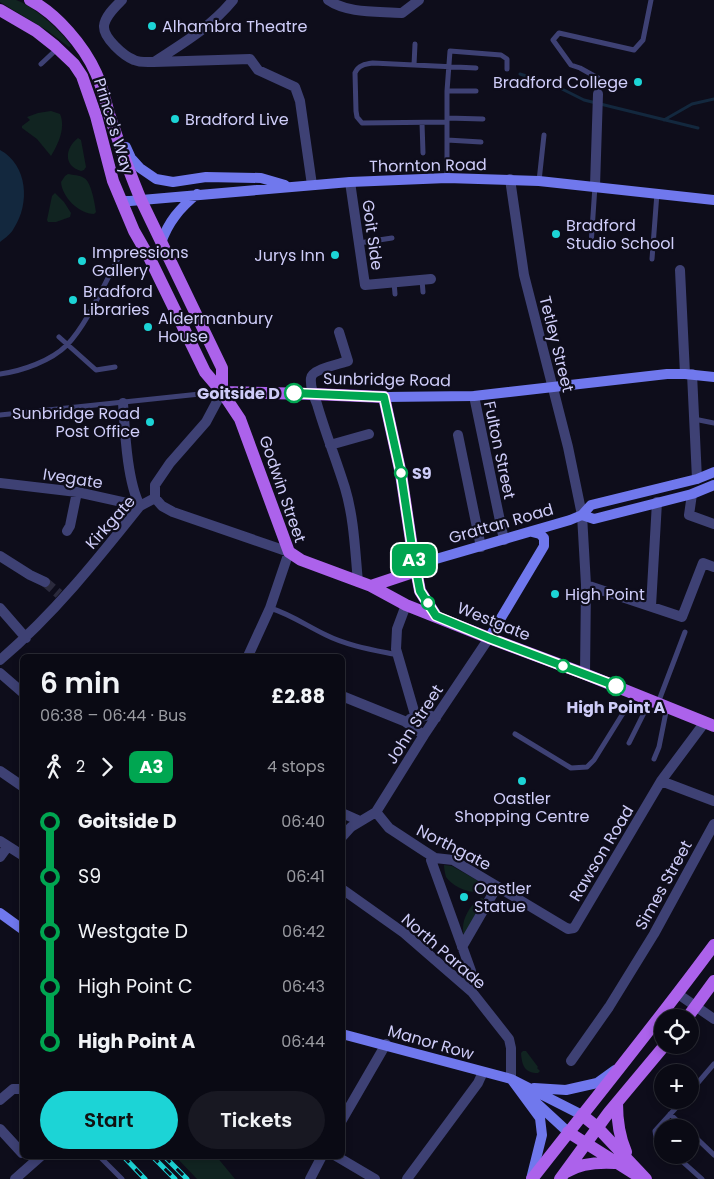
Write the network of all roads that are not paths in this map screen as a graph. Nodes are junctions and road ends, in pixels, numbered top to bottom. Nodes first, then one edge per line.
1 (30, 0) edge
2 (122, 0) edge
3 (233, 0) edge
4 (328, 0) edge
5 (419, 0) edge
6 (651, 0) edge
7 (0, 10) edge
8 (415, 44) dead end
9 (57, 48) junction
10 (154, 62) junction
11 (41, 64) dead end
12 (414, 65) junction
13 (448, 67) junction
14 (476, 68) dead end
15 (507, 69) dead end
16 (447, 91) junction
17 (476, 91) dead end
18 (598, 94) joint
19 (483, 119) dead end
20 (447, 120) junction
21 (422, 123) junction
22 (114, 125) junction
23 (544, 135) dead end
24 (447, 140) junction
25 (481, 142) dead end
26 (423, 153) dead end
27 (447, 178) junction
28 (510, 180) junction
29 (539, 181) junction
30 (350, 182) junction
31 (312, 186) junction
32 (595, 186) junction
33 (291, 187) junction
34 (657, 193) junction
35 (197, 194) junction
36 (141, 200) junction
37 (714, 200) edge
38 (121, 201) junction
39 (392, 238) dead end
40 (161, 243) junction
41 (359, 243) junction
42 (592, 245) dead end
43 (120, 255) dead end
44 (652, 259) dead end
45 (680, 270) dead end
46 (427, 279) joint
47 (394, 282) junction
48 (423, 292) dead end
49 (395, 294) dead end
50 (339, 332) dead end
51 (59, 338) dead end
52 (66, 345) junction
53 (115, 367) dead end
54 (0, 374) edge
55 (688, 374) junction
56 (714, 377) edge
57 (552, 388) junction
58 (222, 392) junction
59 (314, 394) junction
60 (474, 396) junction
61 (384, 397) junction
62 (123, 403) junction
63 (0, 415) edge
64 (694, 418) junction
65 (714, 423) edge
66 (368, 434) dead end
67 (461, 438) dead end
68 (330, 445) junction
69 (714, 472) edge
70 (697, 479) junction
71 (0, 483) edge
72 (714, 485) edge
73 (77, 492) junction
74 (692, 494) junction
75 (155, 498) junction
76 (658, 502) junction
77 (140, 506) junction
78 (582, 515) junction
79 (570, 520) junction
80 (714, 524) edge
81 (67, 531) dead end
82 (532, 532) junction
83 (504, 540) junction
84 (544, 546) junction
85 (481, 547) junction
86 (289, 552) junction
87 (413, 554) junction
88 (0, 556) edge
89 (714, 567) edge
90 (416, 571) junction
91 (45, 582) tunnel mouth
92 (358, 582) junction
93 (586, 585) junction
94 (371, 586) junction
95 (406, 604) junction
96 (651, 606) junction
97 (0, 608) edge
98 (270, 608) junction
99 (436, 616) junction
100 (685, 632) dead end
101 (26, 638) junction
102 (489, 638) junction
103 (249, 654) edge
104 (399, 656) junction
105 (0, 660) edge
106 (0, 673) edge
107 (585, 674) junction
108 (20, 690) edge
109 (635, 694) junction
110 (345, 697) edge
111 (659, 703) junction
112 (416, 718) junction
113 (436, 718) junction
114 (404, 721) junction
115 (710, 724) edge
116 (424, 734) junction
117 (515, 734) dead end
118 (629, 743) dead end
119 (654, 759) dead end
120 (0, 772) edge
121 (661, 781) junction
122 (20, 785) edge
123 (714, 801) edge
124 (376, 812) junction
125 (345, 814) edge
126 (360, 821) junction
127 (714, 824) edge
128 (345, 834) edge
129 (4, 843) edge
130 (20, 854) edge
131 (0, 857) edge
132 (431, 860) dead end
133 (496, 888) junction
134 (345, 891) edge
135 (0, 913) edge
136 (20, 928) edge
137 (714, 945) edge
138 (462, 948) junction
139 (714, 981) edge
140 (472, 992) junction
141 (678, 994) junction
142 (696, 1006) junction
143 (694, 1009) edge
144 (714, 1019) edge
145 (345, 1035) edge
146 (386, 1044) junction
147 (658, 1054) edge
148 (571, 1062) dead end
149 (714, 1064) edge
150 (623, 1065) junction
151 (483, 1072) junction
152 (511, 1079) junction
153 (699, 1082) edge
154 (530, 1088) junction
155 (20, 1089) edge
156 (0, 1100) edge
157 (617, 1103) junction
158 (675, 1109) edge
159 (670, 1114) junction
160 (345, 1115) edge
161 (582, 1115) junction
162 (666, 1119) edge
163 (675, 1119) edge
164 (597, 1127) junction
165 (0, 1129) edge
166 (568, 1132) junction
167 (699, 1141) edge
168 (586, 1143) junction
169 (20, 1152) edge
170 (714, 1155) edge
171 (24, 1159) edge
172 (38, 1159) edge
173 (102, 1159) edge
174 (320, 1159) edge
175 (341, 1159) edge
176 (623, 1160) junction
177 (686, 1164) edge
178 (25, 1169) junction
179 (562, 1176) edge
180 (16, 1179) edge
181 (122, 1179) edge
182 (310, 1179) edge
183 (375, 1179) edge
184 (408, 1179) edge
185 (531, 1179) edge
186 (645, 1179) edge
187 (702, 1179) edge

1 - 22 main road, Prince's Way
2 - 10 street
3 - 10 street
4 - 5 street
6 - 18 lane
7 - 9 main road, Prince's Way
8 - 12 lane
9 - 11 lane
9 - 38 main road, Prince's Way
10 - 31 street
12 - 13 lane
12 - 21 lane
13 - 14 lane
13 - 15 lane
13 - 16 lane
16 - 17 lane
16 - 20 lane
18 - 32 street
19 - 20 lane
20 - 21 lane
20 - 24 lane
21 - 26 lane
22 - 33 street
22 - 36 main road, Prince's Way
23 - 29 lane
24 - 25 lane
24 - 27 lane
27 - 28 street, Thornton Road
27 - 30 street, Thornton Road
28 - 29 street, Thornton Road
28 - 57 street, Tetley Street
29 - 32 street, Thornton Road
30 - 31 street, Thornton Road
30 - 41 street, Goit Side
31 - 33 street, Thornton Road
32 - 34 street, Thornton Road
32 - 42 lane
33 - 35 street, Thornton Road
34 - 37 street, Thornton Road
34 - 44 lane
35 - 36 street, Thornton Road
35 - 40 street
36 - 38 street, Thornton Road
36 - 40 main road
38 - 58 main road, Godwin Street
39 - 41 lane
40 - 58 main road
41 - 47 street, Goit Side
43 - 52 lane
45 - 55 street
46 - 47 street, Goit Side
46 - 48 lane
47 - 49 lane
50 - 59 street
51 - 52 lane
52 - 53 lane
52 - 54 lane
55 - 56 street, Sunbridge Road
55 - 57 street, Sunbridge Road
55 - 64 street
57 - 60 street, Sunbridge Road
57 - 78 street, Tetley Street
58 - 59 main road, Sunbridge Road
58 - 62 lane, Sunbridge Road
58 - 75 street, Kirkgate
58 - 86 main road, Godwin Street
59 - 61 main road, Sunbridge Road
59 - 68 street
60 - 61 street, Sunbridge Road
60 - 83 street, Fulton Street
61 - 87 main road
62 - 63 lane, Sunbridge Road
62 - 77 street
64 - 65 lane
64 - 70 street
66 - 68 street
67 - 85 street
68 - 92 street
69 - 70 street, Grattan Road
70 - 78 street, Grattan Road
71 - 73 street, Ivegate
72 - 74 street, Grattan Road
73 - 77 street, Ivegate
73 - 81 street
74 - 76 street, Grattan Road
74 - 80 street
75 - 77 street, Kirkgate
75 - 86 street, Westgate
76 - 78 street, Grattan Road
76 - 96 street
77 - 101 street, Kirkgate
78 - 79 street, Grattan Road
78 - 93 street, Tetley Street
79 - 82 street, Grattan Road
79 - 84 street, Grattan Road
82 - 83 street, Grattan Road
82 - 84 street
83 - 85 street, Grattan Road
84 - 102 street, Grattan Road
85 - 87 street, Grattan Road
86 - 92 main road, Westgate
86 - 98 street, Godwin Street
87 - 90 main road
88 - 91 street
89 - 96 street
90 - 94 main road
90 - 99 main road
92 - 94 main road, Westgate
93 - 96 street
93 - 107 street, Tetley Street
94 - 95 main road, Westgate
95 - 99 main road, Westgate
95 - 104 street
97 - 101 street
98 - 103 street, Godwin Street
98 - 104 lane
99 - 102 main road, Westgate
100 - 111 lane
101 - 105 street, Kirkgate
102 - 107 main road, Westgate
102 - 113 street, John Street
104 - 112 street
106 - 108 street
107 - 109 main road, Westgate
109 - 111 main road, Westgate
109 - 117 lane
110 - 114 street
111 - 115 main road, Westgate
111 - 118 lane
111 - 119 lane
112 - 113 street
112 - 114 street
113 - 116 street, John Street
114 - 116 street
115 - 121 street, Rawson Road
116 - 124 street, John Street
120 - 122 street
121 - 123 street
121 - 133 street, Rawson Road
124 - 126 street, John Street
124 - 133 street, Northgate
125 - 126 street
126 - 128 street, John Street
127 - 148 street, Simes Street
129 - 130 street
129 - 131 street
132 - 138 street, Northgate
133 - 138 street
134 - 140 street, North Parade
135 - 136 street
137 - 141 main road
138 - 140 street, Northgate
139 - 142 main road
140 - 152 street, North Parade
141 - 142 street
141 - 150 main road
142 - 143 main road
142 - 144 street
145 - 146 street, Manor Row
146 - 151 street, Manor Row
146 - 160 street
147 - 157 main road
149 - 153 lane
150 - 154 street, Manor Row
150 - 161 main road
151 - 152 street, Manor Row
151 - 184 street
152 - 154 street, Manor Row
152 - 166 street, Manor Row
152 - 185 street
154 - 161 street, Manor Row
155 - 156 street
157 - 164 main road
157 - 176 main road
158 - 159 lane
159 - 162 lane
159 - 163 lane
161 - 164 main road
161 - 166 main road
164 - 168 main road
164 - 176 main road
165 - 169 street
166 - 168 main road
166 - 185 main road
167 - 170 lane
168 - 176 main road
168 - 179 main road
171 - 178 street
172 - 178 street
173 - 181 lane
174 - 182 street
175 - 183 street
176 - 179 main road
176 - 186 main road
177 - 187 lane
178 - 180 street

